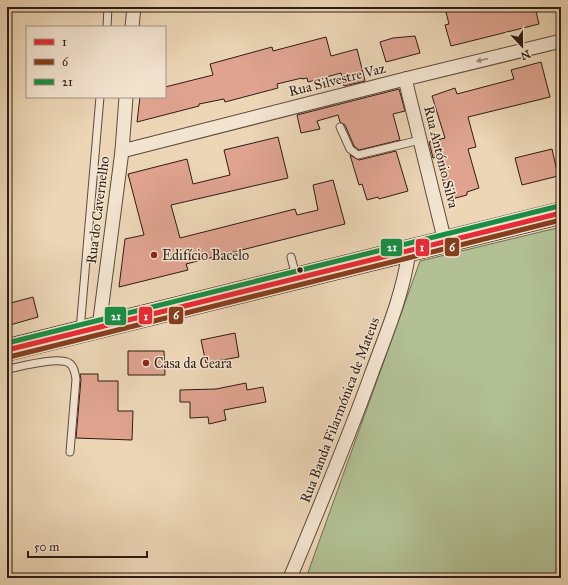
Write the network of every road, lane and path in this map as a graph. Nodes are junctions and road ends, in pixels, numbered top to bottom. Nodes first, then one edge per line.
1 (108, 7) edge
2 (134, 7) edge
3 (107, 26) edge
4 (132, 26) edge
5 (561, 41) edge
6 (405, 78) junction
7 (100, 98) edge
8 (126, 98) edge
9 (340, 127) dead end
10 (420, 140) junction
11 (122, 151) junction
12 (561, 213) edge
13 (445, 242) junction
14 (408, 251) junction
15 (291, 257) dead end
16 (296, 278) junction
17 (89, 329) junction
18 (7, 350) edge
19 (7, 370) edge
20 (70, 452) dead end
21 (290, 578) edge

1 - 3 lane
2 - 4 street
5 -> 6 street, Rua Silvestre Vaz
6 - 10 street, Rua António Silva
6 - 11 street, Rua Silvestre Vaz
7 - 17 lane
8 - 11 street, Rua do Cavernelho
9 - 10 lane
10 - 13 street, Rua António Silva
11 - 17 street, Rua do Cavernelho
12 - 13 main road
13 - 14 main road
14 - 16 main road
14 - 21 street, Rua Banda Filarmónica de Mateus
15 - 16 lane
16 - 17 main road
17 - 18 main road
19 - 20 lane

